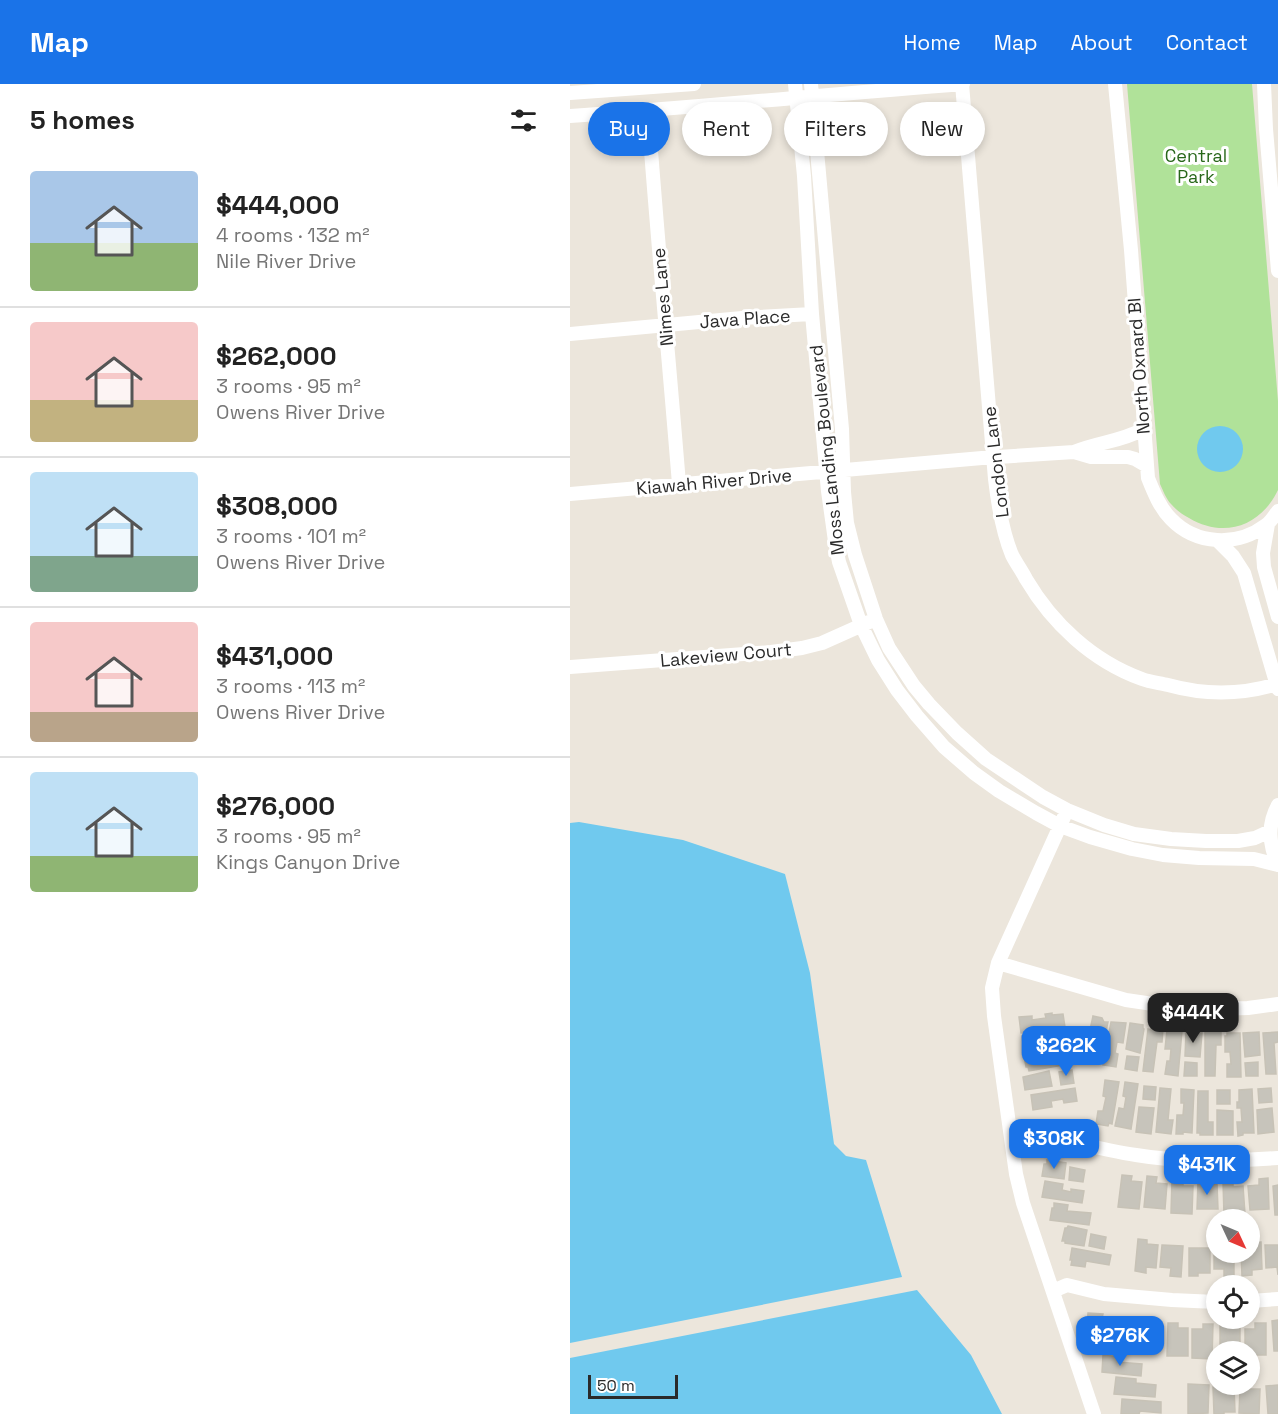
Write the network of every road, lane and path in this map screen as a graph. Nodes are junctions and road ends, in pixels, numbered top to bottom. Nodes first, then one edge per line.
1 (693, 84) edge
2 (962, 84) edge
3 (1264, 84) edge
4 (1113, 85) edge
5 (812, 90) edge
6 (796, 91) edge
7 (570, 93) edge
8 (670, 108) edge
9 (588, 115) edge
10 (570, 116) edge
11 (651, 156) edge
12 (1278, 271) edge
13 (812, 314) junction
14 (666, 325) junction
15 (570, 334) edge
16 (1144, 429) junction
17 (1074, 452) junction
18 (993, 457) junction
19 (1147, 466) junction
20 (844, 471) junction
21 (827, 472) junction
22 (679, 484) junction
23 (570, 494) edge
24 (1278, 511) edge
25 (1268, 524) junction
26 (1218, 541) junction
27 (1278, 617) edge
28 (876, 619) junction
29 (861, 626) junction
30 (570, 667) edge
31 (1277, 686) edge
32 (1278, 805) edge
33 (1067, 810) junction
34 (1060, 826) junction
35 (1270, 831) junction
36 (1278, 865) edge
37 (998, 963) junction
38 (1278, 1004) edge
39 (1011, 1131) junction
40 (1278, 1158) edge
41 (1053, 1291) junction
42 (1278, 1299) edge
43 (1260, 1300) edge
44 (1206, 1302) edge
45 (1094, 1414) edge

1 - 7 street
2 - 5 street
2 - 18 street, London Lane
3 - 12 street
4 - 16 street, North Oxnard Bl
5 - 6 street
5 - 20 street, Moss Landing Boulevard
6 - 8 street
6 - 13 street, Moss Landing Boulevard
9 - 10 street
11 - 14 street, Nimes Lane
13 - 14 street, Java Place
13 - 21 street, Moss Landing Boulevard
14 - 15 street, Java Place
14 - 22 street, Nimes Lane
16 - 17 street, Kiawah River Drive
16 - 19 street, North Oxnard Bl
17 - 18 street, Kiawah River Drive
17 - 19 street, Kiawah River Drive
18 - 20 street, Kiawah River Drive
18 - 31 street, London Lane
19 - 26 street, North Oxnard Bl
20 - 21 street, Kiawah River Drive
20 - 28 street, Moss Landing Boulevard
21 - 22 street, Kiawah River Drive
21 - 29 street, Moss Landing Boulevard
22 - 23 street, Kiawah River Drive
24 - 25 street, North Oxnard Bl
25 - 26 street, North Oxnard Bl
25 - 27 street
26 - 31 street
28 - 29 street, Lakeview Court
28 - 33 street, Moss Landing Boulevard
29 - 30 street, Lakeview Court
29 - 34 street, Moss Landing Boulevard
32 - 35 street
33 - 34 street
33 - 35 street, Moss Landing Boulevard
34 - 36 street, Moss Landing Boulevard
34 - 37 street
35 - 36 street
37 - 38 street
37 - 39 street
39 - 40 street
39 - 41 street
41 - 44 street
41 - 45 street
42 - 43 street

